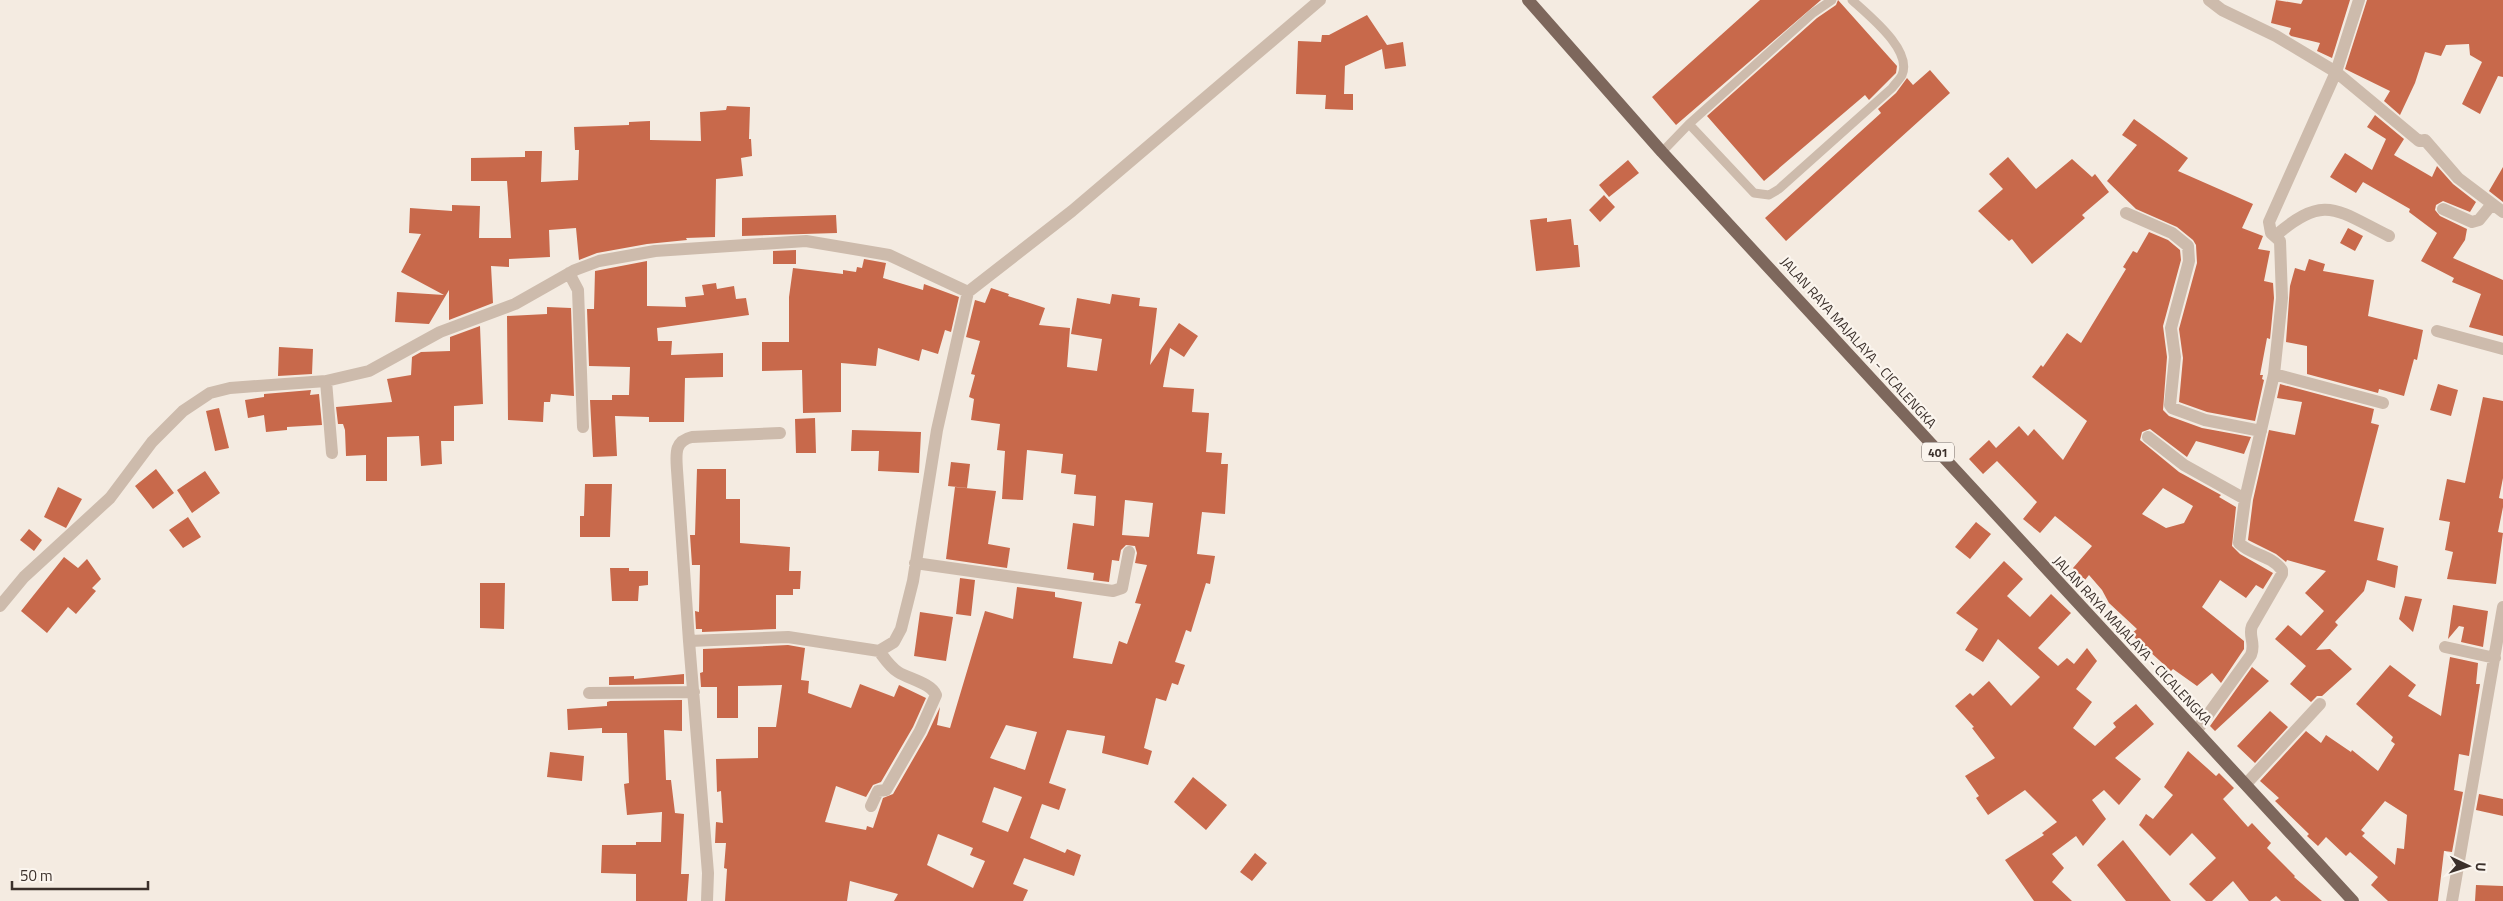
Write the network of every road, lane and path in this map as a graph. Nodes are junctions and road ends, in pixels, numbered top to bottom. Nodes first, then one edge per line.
1 (1320, 0) edge
2 (1528, 0) edge
3 (1832, 0) edge
4 (1852, 0) edge
5 (2209, 0) edge
6 (2359, 0) edge
7 (2336, 72) junction
8 (1689, 124) junction
9 (1662, 152) junction
10 (2492, 204) junction
11 (2443, 209) dead end
12 (2503, 212) edge
13 (2126, 213) dead end
14 (2275, 236) junction
15 (2389, 236) dead end
16 (569, 273) junction
17 (968, 292) junction
18 (2437, 331) dead end
19 (2503, 350) edge
20 (2274, 374) junction
21 (326, 381) junction
22 (2384, 403) dead end
23 (582, 427) dead end
24 (2260, 431) junction
25 (780, 433) dead end
26 (2148, 437) dead end
27 (332, 453) dead end
28 (2245, 500) junction
29 (1129, 552) dead end
30 (915, 563) junction
31 (0, 606) edge
32 (2503, 607) edge
33 (689, 642) junction
34 (2445, 647) dead end
35 (879, 651) junction
36 (2494, 658) junction
37 (694, 692) junction
38 (589, 693) dead end
39 (2320, 704) dead end
40 (2197, 730) junction
41 (2246, 784) junction
42 (871, 806) dead end
43 (707, 901) edge
44 (2353, 901) edge
45 (2452, 901) edge

1 - 17 street
2 - 9 main road, JALAN RAYA MAJALAYA - CICALENGKA / 401
3 - 8 lane
4 - 8 lane
5 - 7 street
6 - 7 street
7 - 10 street
7 - 14 street
8 - 9 lane
9 - 40 main road, JALAN RAYA MAJALAYA - CICALENGKA / 401
10 - 11 street
10 - 12 street
13 - 24 street
14 - 15 street
14 - 20 street
16 - 17 street
16 - 21 street
16 - 23 street
17 - 30 street
18 - 19 street
20 - 22 street
20 - 24 street
21 - 27 street
21 - 31 street
24 - 28 street
25 - 33 street
26 - 28 street
28 - 40 street
29 - 30 street
30 - 35 street
32 - 36 street
33 - 35 street
33 - 37 street
34 - 36 street
35 - 42 street
36 - 45 street
37 - 38 street
37 - 43 street
39 - 41 street
40 - 41 main road, JALAN RAYA MAJALAYA - CICALENGKA / 401
41 - 44 main road, JALAN RAYA MAJALAYA - CICALENGKA / 401

